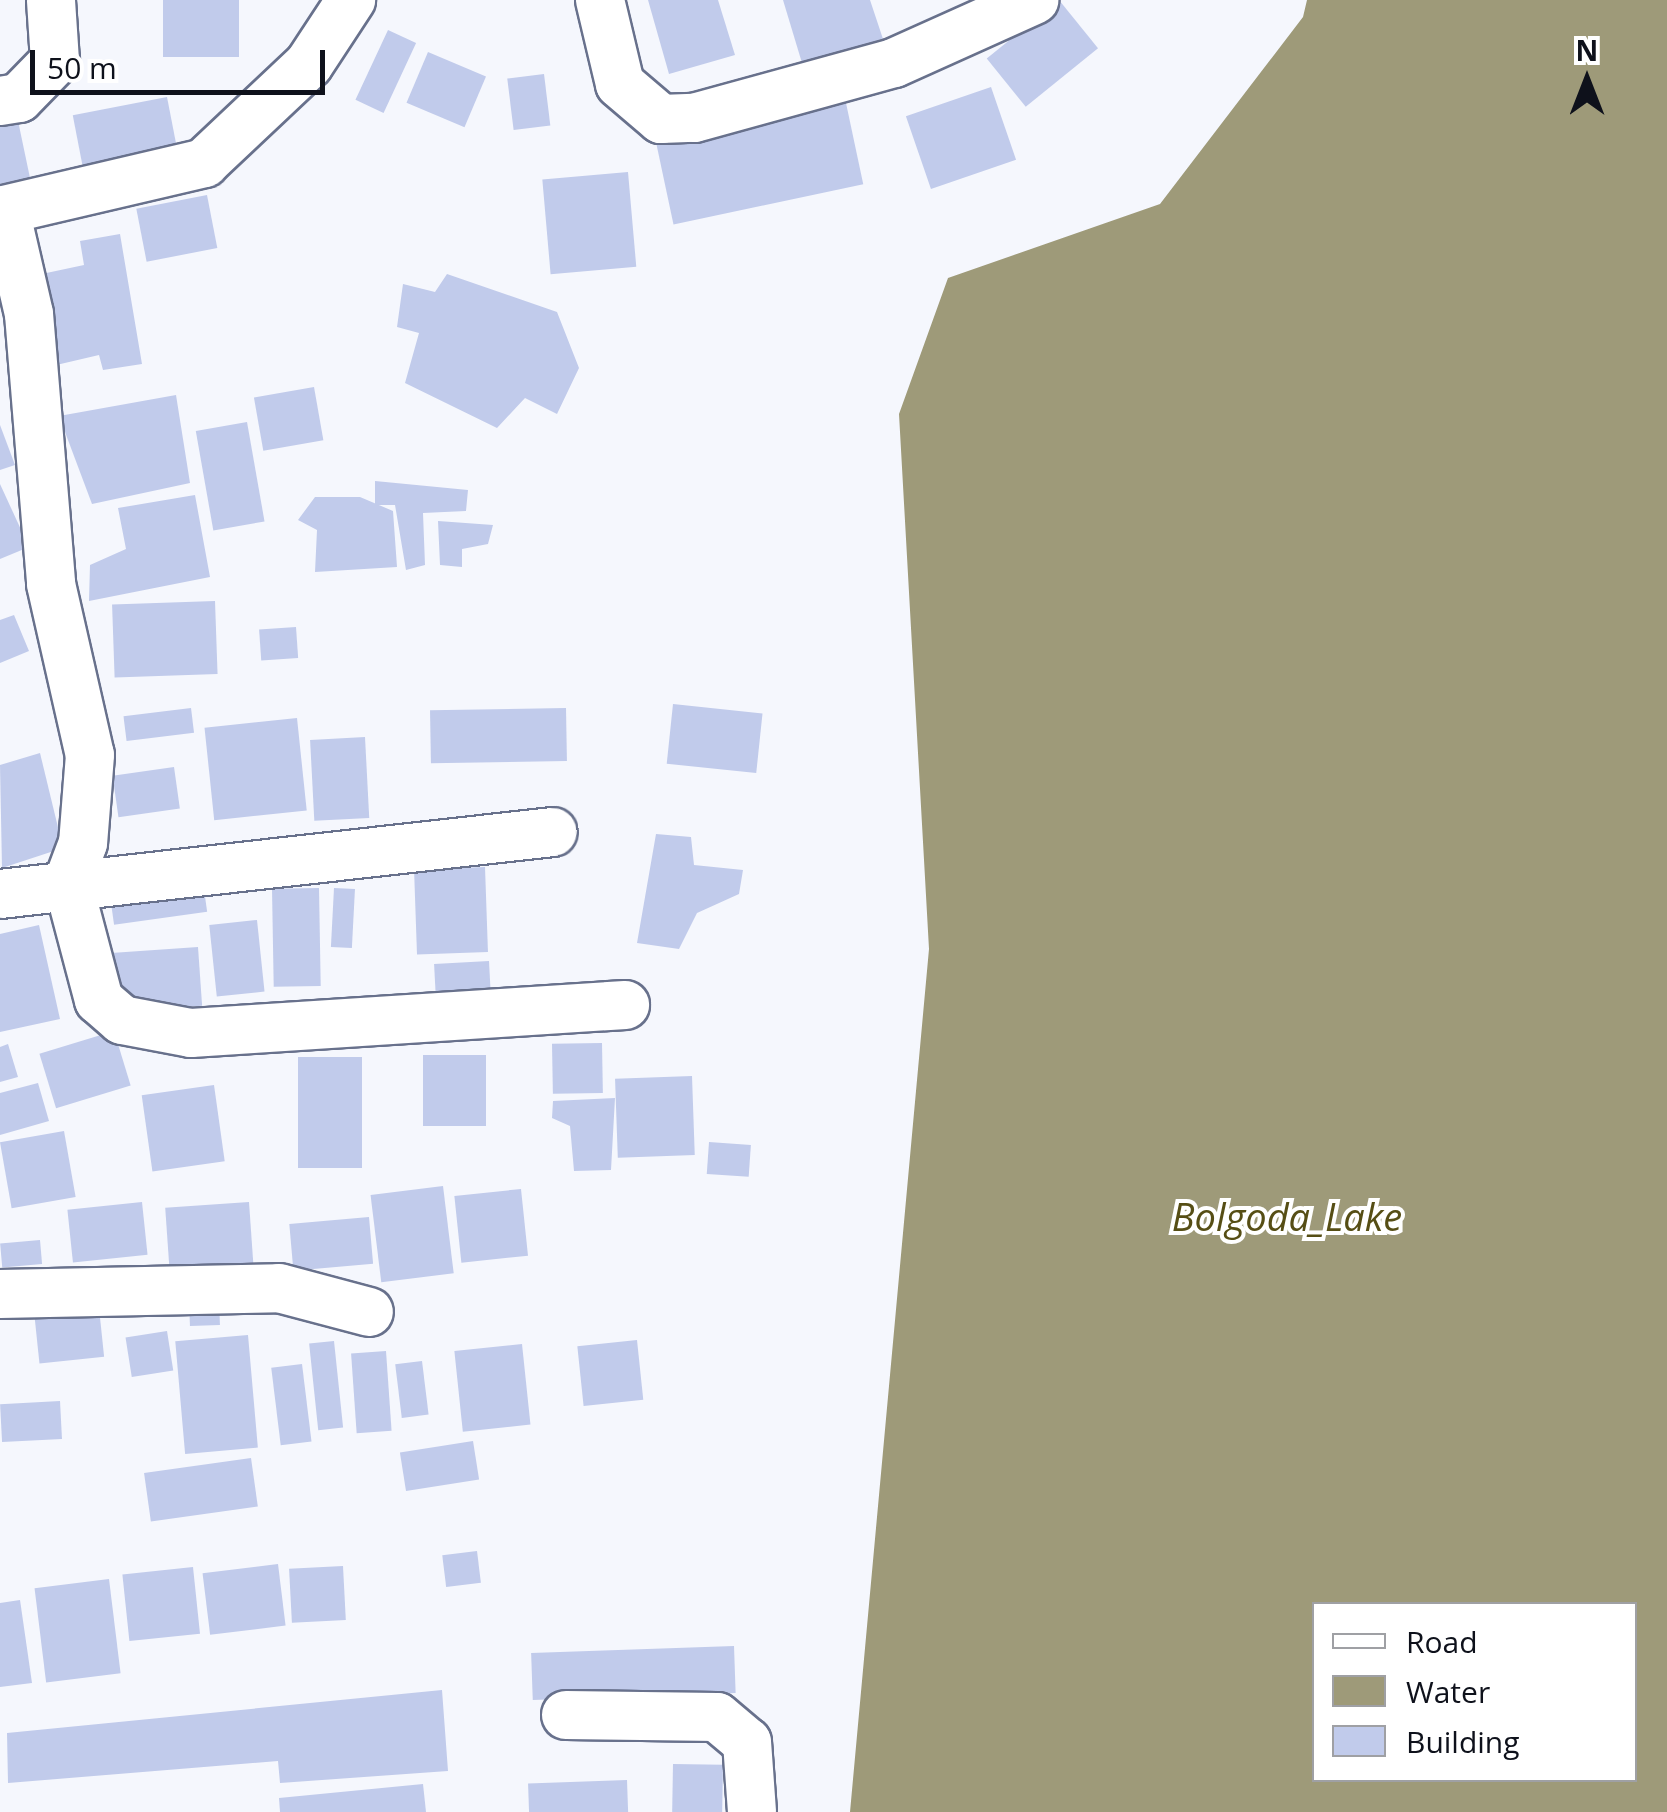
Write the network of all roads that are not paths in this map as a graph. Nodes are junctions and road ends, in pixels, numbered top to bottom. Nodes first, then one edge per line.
1 (51, 0) edge
2 (351, 0) edge
3 (600, 0) edge
4 (1034, 0) edge
5 (0, 102) edge
6 (3, 211) edge
7 (553, 832) dead end
8 (68, 883) junction
9 (0, 894) edge
10 (625, 1005) dead end
11 (0, 1294) edge
12 (370, 1312) dead end
13 (566, 1715) dead end
14 (752, 1812) edge

1 - 5 street
2 - 6 street
3 - 4 street
6 - 8 street
7 - 8 street
8 - 9 street
8 - 10 street
11 - 12 street
13 - 14 street

